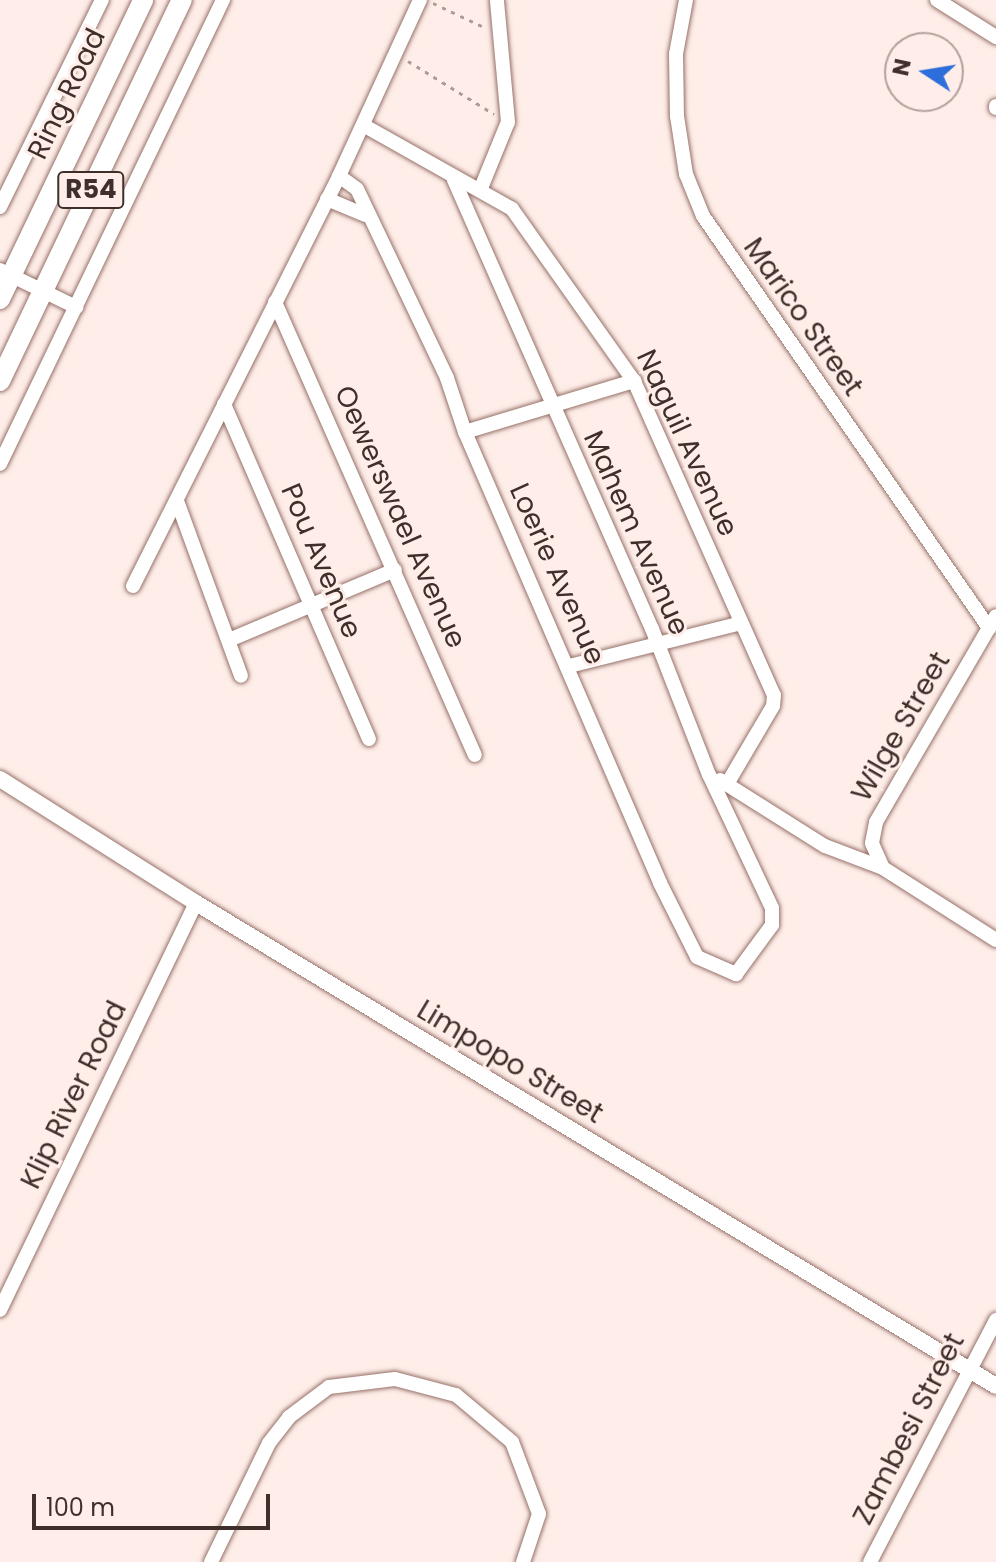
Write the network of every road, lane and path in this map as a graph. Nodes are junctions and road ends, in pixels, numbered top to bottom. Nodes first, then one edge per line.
1 (102, 0) edge
2 (143, 0) edge
3 (182, 0) edge
4 (223, 0) edge
5 (423, 0) edge
6 (497, 0) edge
7 (686, 0) edge
8 (937, 0) edge
9 (503, 35) junction
10 (996, 37) edge
11 (395, 53) junction
12 (508, 122) junction
13 (363, 125) junction
14 (339, 176) junction
15 (454, 180) junction
16 (481, 188) junction
17 (327, 199) junction
18 (0, 207) edge
19 (365, 215) junction
20 (6, 273) edge
21 (42, 291) junction
22 (0, 299) edge
23 (275, 302) junction
24 (76, 307) junction
25 (0, 381) edge
26 (634, 381) junction
27 (224, 404) junction
28 (550, 405) junction
29 (465, 432) junction
30 (0, 464) edge
31 (177, 501) junction
32 (395, 570) junction
33 (133, 586) dead end
34 (314, 606) junction
35 (992, 622) edge
36 (741, 623) junction
37 (229, 640) junction
38 (659, 647) junction
39 (569, 666) junction
40 (241, 676) dead end
41 (369, 739) dead end
42 (475, 755) dead end
43 (709, 775) junction
44 (0, 779) edge
45 (727, 784) junction
46 (883, 868) junction
47 (196, 903) junction
48 (772, 908) joint
49 (996, 940) edge
50 (0, 1310) edge
51 (996, 1320) edge
52 (969, 1369) junction
53 (996, 1386) edge
54 (211, 1562) edge
55 (523, 1562) edge
56 (870, 1562) edge

1 - 18 street, Ring Road
2 - 20 main road, Ring Road / R54
3 - 21 main road, R54
4 - 24 street
5 - 9 path
5 - 11 street
6 - 9 street
7 - 35 street, Marico Street
8 - 10 street
9 - 12 street
11 - 12 path
11 - 13 street
12 - 16 street
13 - 14 street
13 - 15 street, Naguil Avenue
14 - 17 street
14 - 19 street, Loerie Avenue
15 - 16 street, Naguil Avenue
15 - 28 street, Mahem Avenue
16 - 26 street, Naguil Avenue
17 - 19 street
17 - 23 street
19 - 29 street, Loerie Avenue
20 - 21 street
20 - 22 main road, Ring Road / R54
21 - 24 street
21 - 25 main road, R54
23 - 27 street
23 - 32 street, Oewerswael Avenue
24 - 30 street
26 - 28 street
26 - 36 street, Naguil Avenue
27 - 31 street
27 - 34 street, Pou Avenue
28 - 29 street
28 - 38 street, Mahem Avenue
29 - 39 street, Loerie Avenue
31 - 33 street
31 - 37 street
32 - 34 street
32 - 42 street, Oewerswael Avenue
34 - 37 street
34 - 41 street, Pou Avenue
35 - 46 street, Wilge Street
36 - 38 street
36 - 45 street, Naguil Avenue
37 - 40 street
38 - 39 street
38 - 43 street, Mahem Avenue
39 - 48 street, Loerie Avenue
43 - 45 street
43 - 48 street, Mahem Avenue
44 - 47 street, Limpopo Street
45 - 46 street
46 - 49 street
47 - 50 street, Klip River Road
47 - 52 street, Limpopo Street
51 - 52 street, Zambesi Street
52 - 53 street, Limpopo Street
52 - 56 street, Zambesi Street
54 - 55 street

